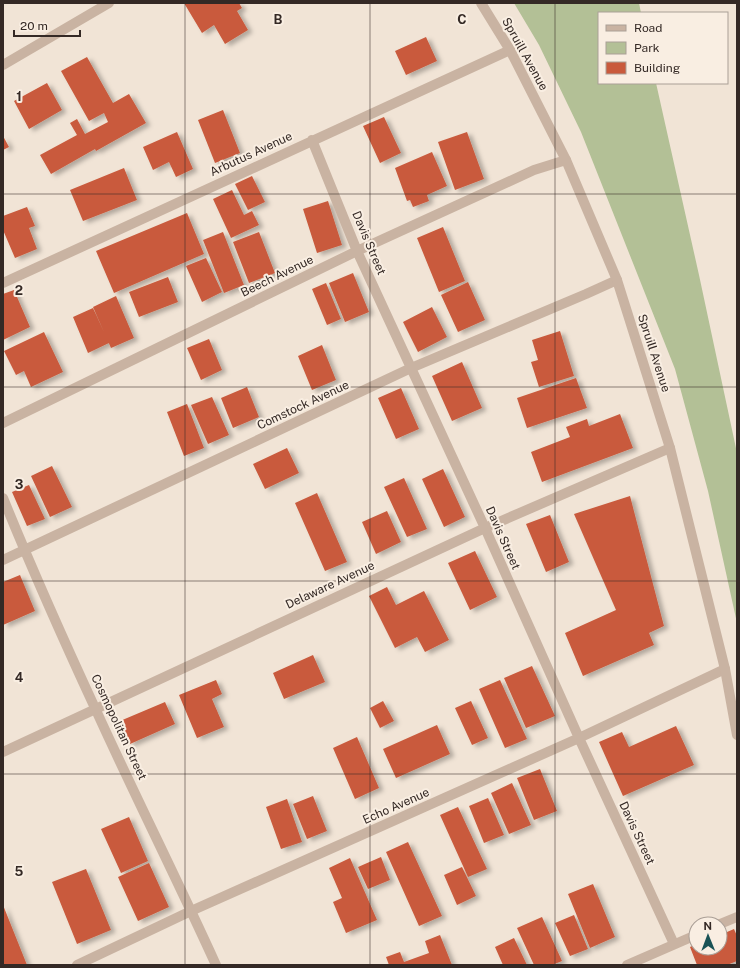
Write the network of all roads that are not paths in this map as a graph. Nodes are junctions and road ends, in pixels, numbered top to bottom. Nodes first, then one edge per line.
1 (109, 3) edge
2 (481, 3) edge
3 (92, 7) edge
4 (510, 50) junction
5 (3, 65) edge
6 (312, 140) junction
7 (566, 160) junction
8 (357, 251) junction
9 (617, 280) junction
10 (3, 283) edge
11 (411, 368) junction
12 (3, 423) edge
13 (670, 448) junction
14 (3, 498) edge
15 (485, 528) junction
16 (24, 550) junction
17 (3, 560) edge
18 (725, 669) junction
19 (95, 708) junction
20 (737, 735) edge
21 (579, 738) junction
22 (3, 752) edge
23 (191, 911) junction
24 (688, 938) edge
25 (674, 944) junction
26 (77, 965) edge
27 (216, 965) edge
28 (627, 965) edge

1 - 3 street
2 - 4 street, Spruill Avenue
3 - 5 street
4 - 6 street, Arbutus Avenue
4 - 7 street, Spruill Avenue
6 - 8 street, Davis Street
6 - 10 street, Arbutus Avenue
7 - 8 street, Beech Avenue
7 - 9 street, Spruill Avenue
8 - 11 street, Davis Street
8 - 12 street, Beech Avenue
9 - 11 street, Comstock Avenue
9 - 13 street, Spruill Avenue
11 - 15 street, Davis Street
11 - 16 street, Comstock Avenue
13 - 15 street, Delaware Avenue
13 - 18 street, Spruill Avenue
14 - 16 street, Cosmopolitan Street
15 - 19 street, Delaware Avenue
15 - 21 street, Davis Street
16 - 17 street, Comstock Avenue
16 - 19 street, Cosmopolitan Street
18 - 20 street, Spruill Avenue
18 - 21 street, Echo Avenue
19 - 22 street, Delaware Avenue
19 - 23 street, Cosmopolitan Street
21 - 23 street, Echo Avenue
21 - 25 street, Davis Street
23 - 26 street, Echo Avenue
23 - 27 street, Cosmopolitan Street
24 - 25 street
25 - 28 street

